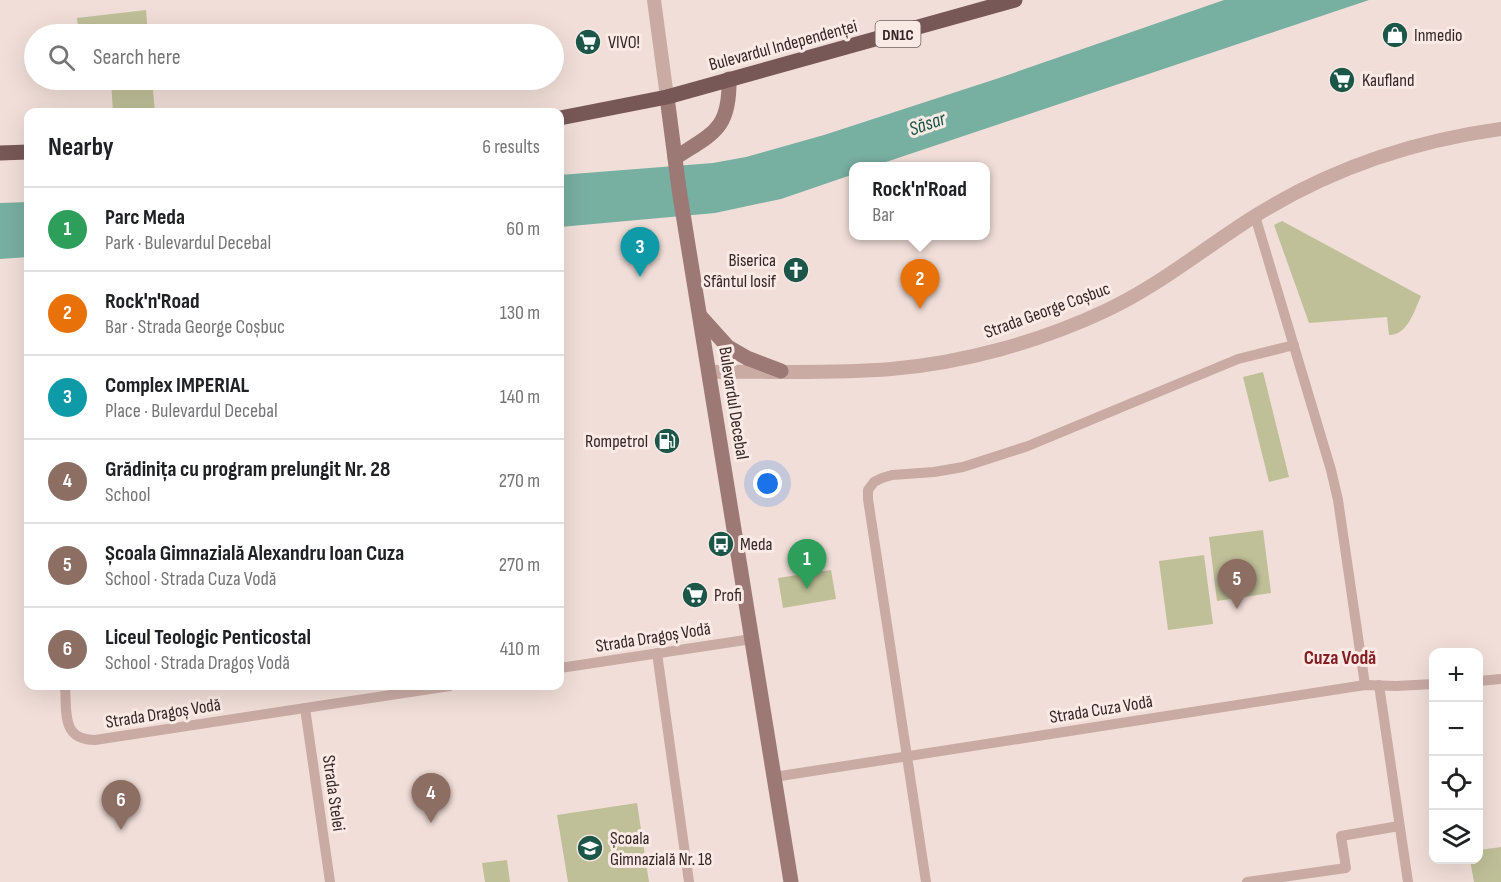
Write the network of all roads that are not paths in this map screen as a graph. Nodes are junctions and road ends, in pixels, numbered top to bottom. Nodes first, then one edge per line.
1 (654, 0) edge
2 (1015, 0) edge
3 (729, 79) junction
4 (667, 97) junction
5 (564, 117) edge
6 (1501, 129) edge
7 (24, 152) edge
8 (0, 153) edge
9 (675, 158) junction
10 (1255, 216) junction
11 (700, 317) junction
12 (1294, 345) junction
13 (781, 371) junction
14 (709, 372) junction
15 (752, 639) junction
16 (657, 653) junction
17 (564, 668) edge
18 (1501, 679) edge
19 (1483, 681) edge
20 (1429, 684) edge
21 (1365, 685) junction
22 (1379, 685) junction
23 (65, 690) edge
24 (423, 690) edge
25 (304, 708) junction
26 (907, 756) junction
27 (774, 777) junction
28 (1399, 826) junction
29 (330, 882) edge
30 (689, 882) edge
31 (791, 882) edge
32 (926, 882) edge
33 (1247, 882) edge
34 (1408, 882) edge

1 - 4 street, Bulevardul Decebal
2 - 3 main road, Bulevardul Independenței / DN1C
3 - 4 main road, Bulevardul Independenței / DN1C
3 - 9 main road
4 - 5 main road, Bulevardul Independenței / DN1C
4 - 9 main road, Bulevardul Decebal
6 - 10 street, Strada George Coșbuc
7 - 8 main road
9 - 11 main road, Bulevardul Decebal
10 - 12 street
10 - 13 street, Strada George Coșbuc
11 - 13 main road
11 - 14 main road, Bulevardul Decebal
12 - 21 street
12 - 26 street
13 - 14 street, Strada George Coșbuc
14 - 15 main road, Bulevardul Decebal
15 - 16 street, Strada Dragoș Vodă
15 - 27 main road, Bulevardul Decebal
16 - 17 street, Strada Dragoș Vodă
16 - 30 street
18 - 19 street
20 - 22 street, Strada Cuza Vodă
21 - 22 street, Strada Cuza Vodă
21 - 26 street, Strada Cuza Vodă
22 - 28 street
23 - 25 street, Strada Dragoș Vodă
24 - 25 street, Strada Dragoș Vodă
25 - 29 street, Strada Stelei
26 - 27 street, Strada Cuza Vodă
26 - 32 street
27 - 31 main road, Bulevardul Decebal
28 - 33 street
28 - 34 street

